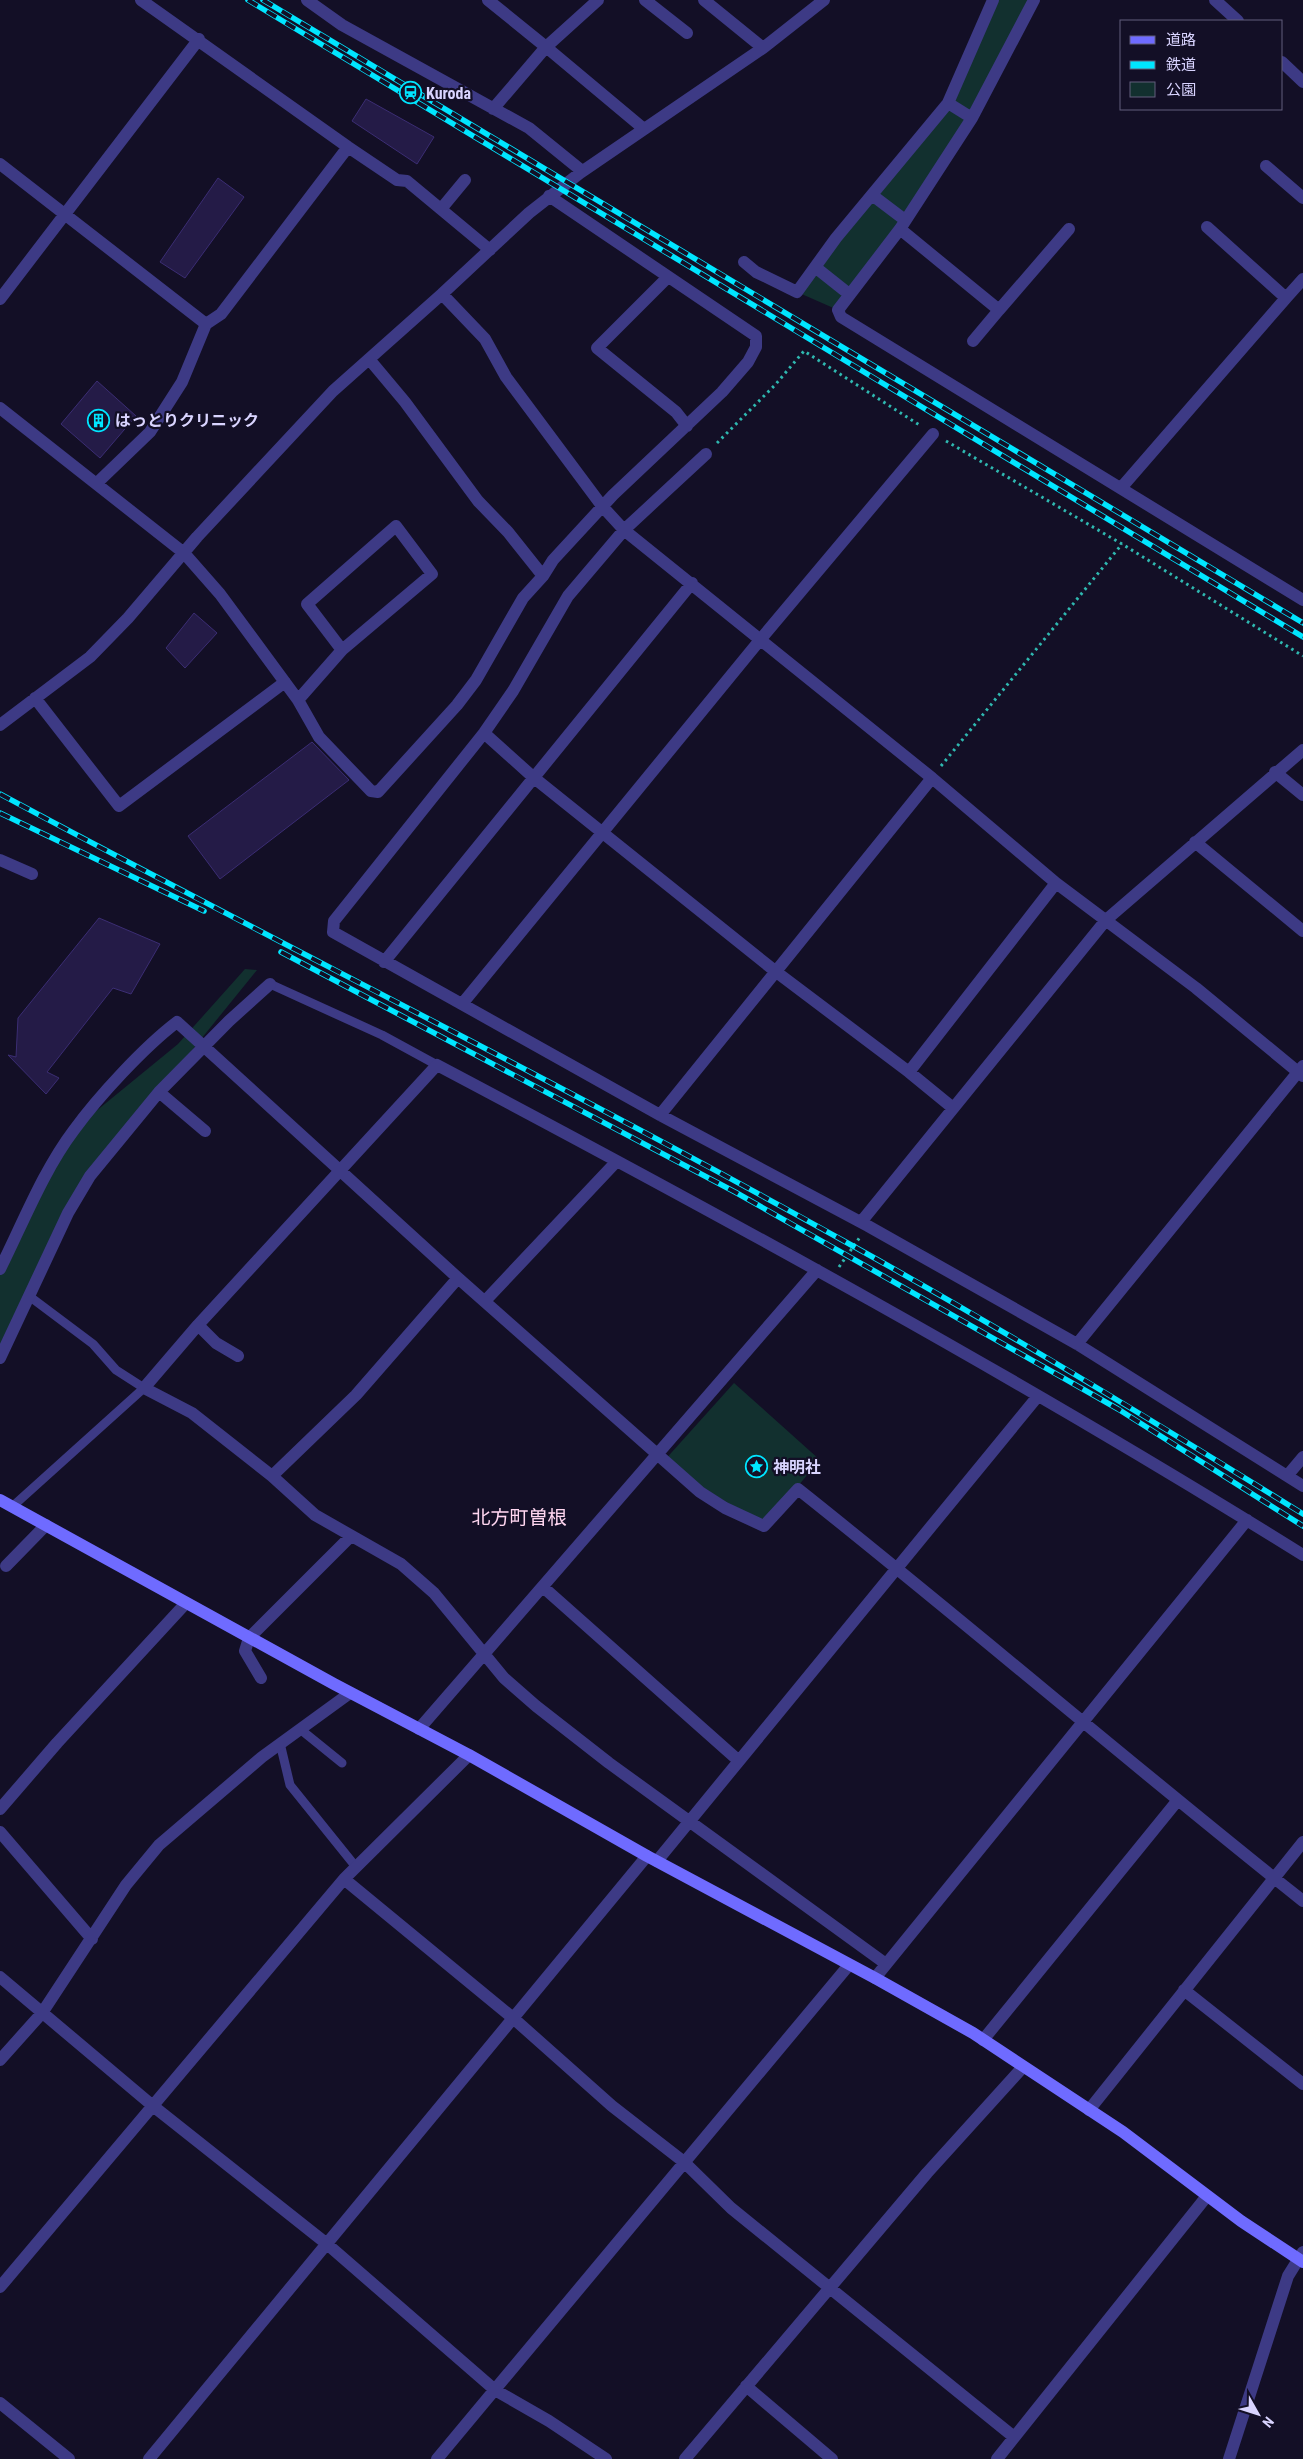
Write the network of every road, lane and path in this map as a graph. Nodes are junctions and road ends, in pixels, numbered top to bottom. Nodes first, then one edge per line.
1 (141, 0) edge
2 (307, 0) edge
3 (598, 0) edge
4 (645, 0) edge
5 (704, 0) edge
6 (824, 0) edge
7 (993, 0) edge
8 (1034, 0) edge
9 (1215, 0) edge
10 (493, 1) edge
11 (1237, 20) edge
12 (687, 33) dead end
13 (199, 39) junction
14 (546, 47) junction
15 (763, 48) junction
16 (1283, 63) edge
17 (1303, 82) edge
18 (948, 103) junction
19 (493, 109) junction
20 (972, 118) junction
21 (644, 129) junction
22 (348, 147) junction
23 (0, 164) edge
24 (1266, 166) dead end
25 (582, 172) junction
26 (465, 180) dead end
27 (872, 195) junction
28 (549, 196) junction
29 (1303, 198) edge
30 (441, 209) junction
31 (63, 213) junction
32 (902, 225) junction
33 (1207, 227) dead end
34 (1069, 229) dead end
35 (490, 250) junction
36 (744, 262) dead end
37 (815, 267) junction
38 (667, 278) junction
39 (1303, 279) edge
40 (442, 294) junction
41 (849, 294) junction
42 (0, 298) edge
43 (1286, 298) junction
44 (999, 310) junction
45 (206, 324) junction
46 (973, 341) dead end
47 (369, 359) junction
48 (0, 408) edge
49 (687, 426) junction
50 (933, 434) junction
51 (706, 454) joint
52 (97, 483) junction
53 (1121, 488) junction
54 (602, 506) junction
55 (624, 530) junction
56 (1122, 544) junction
57 (184, 552) junction
58 (543, 576) junction
59 (692, 583) junction
60 (1303, 600) edge
61 (760, 640) junction
62 (342, 650) junction
63 (1303, 656) edge
64 (285, 682) junction
65 (35, 698) junction
66 (298, 700) junction
67 (0, 725) edge
68 (484, 733) junction
69 (1303, 750) edge
70 (1274, 772) junction
71 (533, 777) junction
72 (932, 778) junction
73 (1303, 795) edge
74 (603, 832) junction
75 (1195, 842) junction
76 (0, 860) edge
77 (32, 874) dead end
78 (1056, 883) junction
79 (1106, 920) junction
80 (1303, 932) edge
81 (384, 962) junction
82 (775, 971) junction
83 (270, 984) joint
84 (462, 1004) junction
85 (204, 1046) junction
86 (437, 1065) junction
87 (1301, 1071) edge
88 (909, 1072) junction
89 (159, 1092) junction
90 (953, 1108) junction
91 (660, 1115) junction
92 (205, 1131) dead end
93 (617, 1161) junction
94 (340, 1170) junction
95 (865, 1224) junction
96 (0, 1269) edge
97 (817, 1270) junction
98 (831, 1277) junction
99 (458, 1278) junction
100 (29, 1296) junction
101 (485, 1301) junction
102 (198, 1325) junction
103 (1077, 1344) junction
104 (238, 1356) dead end
105 (0, 1358) edge
106 (144, 1388) junction
107 (1038, 1396) junction
108 (657, 1454) junction
109 (1303, 1456) edge
110 (272, 1476) junction
111 (1287, 1476) junction
112 (1303, 1486) edge
113 (0, 1500) edge
114 (13, 1506) junction
115 (1246, 1520) junction
116 (46, 1525) junction
117 (351, 1536) junction
118 (1303, 1555) edge
119 (6, 1566) dead end
120 (898, 1568) junction
121 (543, 1587) junction
122 (186, 1603) junction
123 (249, 1638) junction
124 (482, 1654) junction
125 (261, 1678) dead end
126 (350, 1693) junction
127 (1081, 1722) junction
128 (300, 1729) junction
129 (419, 1729) junction
130 (280, 1744) junction
131 (469, 1755) junction
132 (739, 1761) junction
133 (342, 1763) dead end
134 (1178, 1800) junction
135 (0, 1809) edge
136 (690, 1821) junction
137 (0, 1832) edge
138 (1303, 1842) edge
139 (652, 1859) junction
140 (356, 1867) junction
141 (1274, 1878) junction
142 (344, 1879) junction
143 (1303, 1901) edge
144 (92, 1939) junction
145 (849, 1964) junction
146 (886, 1964) junction
147 (0, 1977) edge
148 (875, 1978) junction
149 (1184, 1990) junction
150 (42, 2012) junction
151 (513, 2018) junction
152 (983, 2040) junction
153 (0, 2060) edge
154 (1023, 2067) junction
155 (1303, 2084) edge
156 (153, 2106) junction
157 (1089, 2110) junction
158 (684, 2162) junction
159 (1207, 2196) junction
160 (327, 2244) junction
161 (1301, 2258) edge
162 (0, 2287) edge
163 (830, 2287) junction
164 (746, 2386) junction
165 (494, 2390) junction
166 (0, 2403) edge
167 (1014, 2437) junction
168 (1003, 2457) edge
169 (69, 2459) edge
170 (149, 2459) edge
171 (437, 2459) edge
172 (606, 2459) edge
173 (685, 2459) edge
174 (832, 2459) edge
175 (1229, 2459) edge

1 - 13 street
2 - 19 street
3 - 14 street
4 - 12 street
5 - 15 street
6 - 15 street
7 - 18 street
8 - 20 street
9 - 11 street
10 - 14 street
13 - 22 street
13 - 31 street
14 - 19 street
14 - 21 street
15 - 21 street
16 - 17 street
18 - 20 street
18 - 27 street
19 - 25 street
20 - 32 street
21 - 25 street
22 - 30 street
22 - 45 street
23 - 31 street
24 - 29 street
25 - 28 street
26 - 30 street
27 - 32 street
27 - 37 street
28 - 35 street
28 - 38 street
30 - 35 street
31 - 42 street
31 - 45 street
32 - 41 street
32 - 44 street
33 - 43 street
34 - 44 street
35 - 40 street
36 - 37 street
37 - 41 street
38 - 49 street
38 - 49 street
39 - 43 street
40 - 47 street
40 - 54 street
41 - 53 street
43 - 53 street
44 - 46 street
45 - 52 street
47 - 57 street
47 - 58 street
48 - 52 street
49 - 54 street
50 - 51 path
50 - 56 path
50 - 61 street
51 - 55 street
52 - 57 street
53 - 60 street
54 - 55 street
54 - 58 street
55 - 59 street
55 - 68 street
56 - 63 path
56 - 72 path
57 - 64 street
57 - 65 street
58 - 66 street
59 - 61 street
59 - 71 street
61 - 72 street
61 - 74 street
62 - 62 street
62 - 66 street
64 - 65 street
64 - 66 street
65 - 67 street
68 - 71 street
68 - 81 street
69 - 70 street
70 - 73 street
70 - 75 street
71 - 74 street
71 - 81 street
72 - 78 street
72 - 82 street
74 - 82 street
74 - 84 street
75 - 79 street
75 - 80 street
76 - 77 street
78 - 79 street
78 - 88 street
79 - 87 street
79 - 90 street
81 - 84 street
82 - 88 street
82 - 91 street
83 - 85 street
83 - 86 lane
84 - 91 street
85 - 89 street
85 - 94 street
85 - 96 street
86 - 93 street
86 - 94 street
87 - 103 street
88 - 90 street
89 - 92 street
89 - 100 street
90 - 95 street
91 - 95 street
93 - 97 street
93 - 101 street
94 - 99 street
94 - 102 street
95 - 98 path
95 - 103 street
97 - 98 street
97 - 108 street
98 - 107 street
99 - 101 street
99 - 110 street
100 - 105 street
100 - 106 lane
101 - 108 street
102 - 104 street
102 - 106 street
103 - 111 street
106 - 110 street
106 - 114 lane
107 - 115 street
107 - 120 street
108 - 120 street
108 - 121 street
109 - 111 street
110 - 117 street
111 - 112 street
113 - 114 street
114 - 116 street
115 - 118 street
115 - 127 street
116 - 119 street
116 - 122 street
117 - 123 street
117 - 124 street
120 - 127 street
120 - 132 street
121 - 124 street
121 - 132 street
122 - 123 street
122 - 135 street
123 - 125 street
123 - 126 street
124 - 129 street
124 - 136 street
126 - 128 street
126 - 129 street
127 - 134 street
127 - 146 street
128 - 130 street
128 - 133 lane
129 - 131 street
130 - 140 lane
130 - 144 street
131 - 139 street
131 - 140 street
132 - 136 street
134 - 141 street
134 - 152 street
136 - 139 street
136 - 146 street
137 - 144 street
138 - 141 street
139 - 145 street
139 - 151 street
140 - 142 street
141 - 143 street
141 - 149 street
142 - 151 street
142 - 156 street
144 - 150 street
145 - 148 street
145 - 158 street
146 - 148 street
147 - 150 street
148 - 152 street
149 - 155 street
149 - 157 street
150 - 153 street
150 - 156 street
151 - 158 street
151 - 160 street
152 - 154 street
154 - 157 street
154 - 163 street
156 - 160 street
156 - 162 street
157 - 159 street
158 - 163 street
158 - 165 street
159 - 161 street
159 - 167 street
160 - 165 street
160 - 170 street
161 - 175 street
163 - 164 street
163 - 167 street
164 - 173 street
164 - 174 street
165 - 171 street
165 - 172 street
166 - 169 street
167 - 168 street

